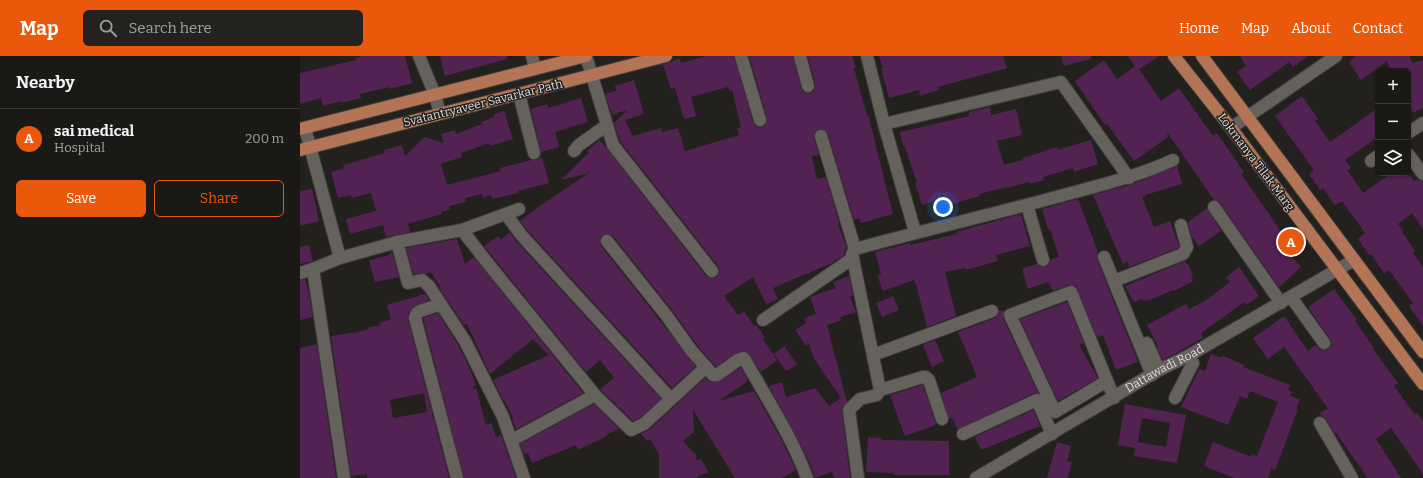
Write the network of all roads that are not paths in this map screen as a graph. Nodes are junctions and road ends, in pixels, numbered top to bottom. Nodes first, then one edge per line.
1 (419, 56) edge
2 (532, 56) edge
3 (586, 56) edge
4 (666, 56) edge
5 (741, 56) edge
6 (800, 56) edge
7 (867, 56) edge
8 (1174, 56) edge
9 (1202, 56) edge
10 (1336, 56) edge
11 (535, 69) junction
12 (592, 75) junction
13 (808, 86) dead end
14 (519, 94) junction
15 (435, 95) junction
16 (440, 114) junction
17 (1247, 116) junction
18 (760, 120) dead end
19 (1423, 123) edge
20 (884, 124) junction
21 (607, 125) junction
22 (1231, 128) junction
23 (303, 129) edge
24 (1411, 131) edge
25 (821, 136) dead end
26 (305, 148) edge
27 (574, 151) dead end
28 (534, 153) dead end
29 (1411, 158) edge
30 (1173, 160) dead end
31 (1423, 174) edge
32 (1129, 178) junction
33 (1028, 205) junction
34 (1214, 207) dead end
35 (520, 208) dead end
36 (506, 214) junction
37 (1181, 225) dead end
38 (462, 230) junction
39 (915, 232) junction
40 (607, 241) dead end
41 (397, 242) junction
42 (854, 254) junction
43 (340, 258) junction
44 (1043, 260) dead end
45 (1354, 260) junction
46 (313, 269) junction
47 (1338, 270) junction
48 (712, 271) dead end
49 (300, 273) edge
50 (1119, 279) junction
51 (1286, 300) junction
52 (441, 304) junction
53 (992, 311) dead end
54 (763, 320) dead end
55 (1324, 343) dead end
56 (1423, 352) edge
57 (872, 355) junction
58 (1188, 356) junction
59 (706, 367) junction
60 (1155, 373) junction
61 (1107, 381) junction
62 (1423, 384) edge
63 (880, 390) junction
64 (595, 395) junction
65 (1114, 398) junction
66 (1175, 398) dead end
67 (671, 399) junction
68 (942, 419) dead end
69 (1320, 423) dead end
70 (963, 434) dead end
71 (1052, 434) junction
72 (512, 440) junction
73 (344, 478) edge
74 (457, 478) edge
75 (524, 478) edge
76 (807, 478) edge
77 (858, 478) edge
78 (976, 478) edge
79 (1352, 478) edge

1 - 15 street
2 - 11 street
3 - 11 main road, Svatantryaveer Savarkar Path
3 - 12 street
4 - 12 main road, Svatantryaveer Savarkar Path
5 - 18 street
6 - 13 street
7 - 20 street
8 - 22 main road, Lokmanya Tilak Marg
9 - 17 main road, Lokmanya Tilak Marg
10 - 17 street
11 - 15 main road, Svatantryaveer Savarkar Path
12 - 14 main road, Svatantryaveer Savarkar Path
12 - 21 street
14 - 16 main road, Svatantryaveer Savarkar Path
14 - 28 street
15 - 16 street
15 - 23 main road, Svatantryaveer Savarkar Path
16 - 26 main road, Svatantryaveer Savarkar Path
17 - 22 street
17 - 45 main road, Lokmanya Tilak Marg
19 - 24 street
20 - 32 street
20 - 39 street
21 - 27 street
21 - 48 street
22 - 47 main road, Lokmanya Tilak Marg
23 - 26 street
25 - 42 street
26 - 43 street
29 - 31 street
30 - 32 street
32 - 33 street
33 - 39 street
33 - 44 street
34 - 51 street
35 - 36 street
36 - 38 street
36 - 67 street
37 - 50 street
38 - 41 street
38 - 64 street
39 - 42 street
40 - 59 street
41 - 43 street
41 - 52 street
42 - 54 street
42 - 57 street
43 - 46 street
45 - 47 street, Dattawadi Road
45 - 56 main road, Lokmanya Tilak Marg
46 - 49 street
46 - 73 street
47 - 51 street, Dattawadi Road
47 - 62 main road, Lokmanya Tilak Marg
50 - 60 street
50 - 60 street
51 - 55 street
51 - 58 street, Dattawadi Road
52 - 72 street
52 - 74 street
53 - 57 street
57 - 63 street
58 - 60 street, Dattawadi Road
58 - 66 street
59 - 67 street
59 - 76 street
60 - 65 street, Dattawadi Road
61 - 61 street
61 - 65 street
63 - 68 street
63 - 77 street
64 - 67 street
64 - 72 street
65 - 71 street, Dattawadi Road
69 - 79 street
70 - 71 street
71 - 78 street, Dattawadi Road
72 - 75 street

